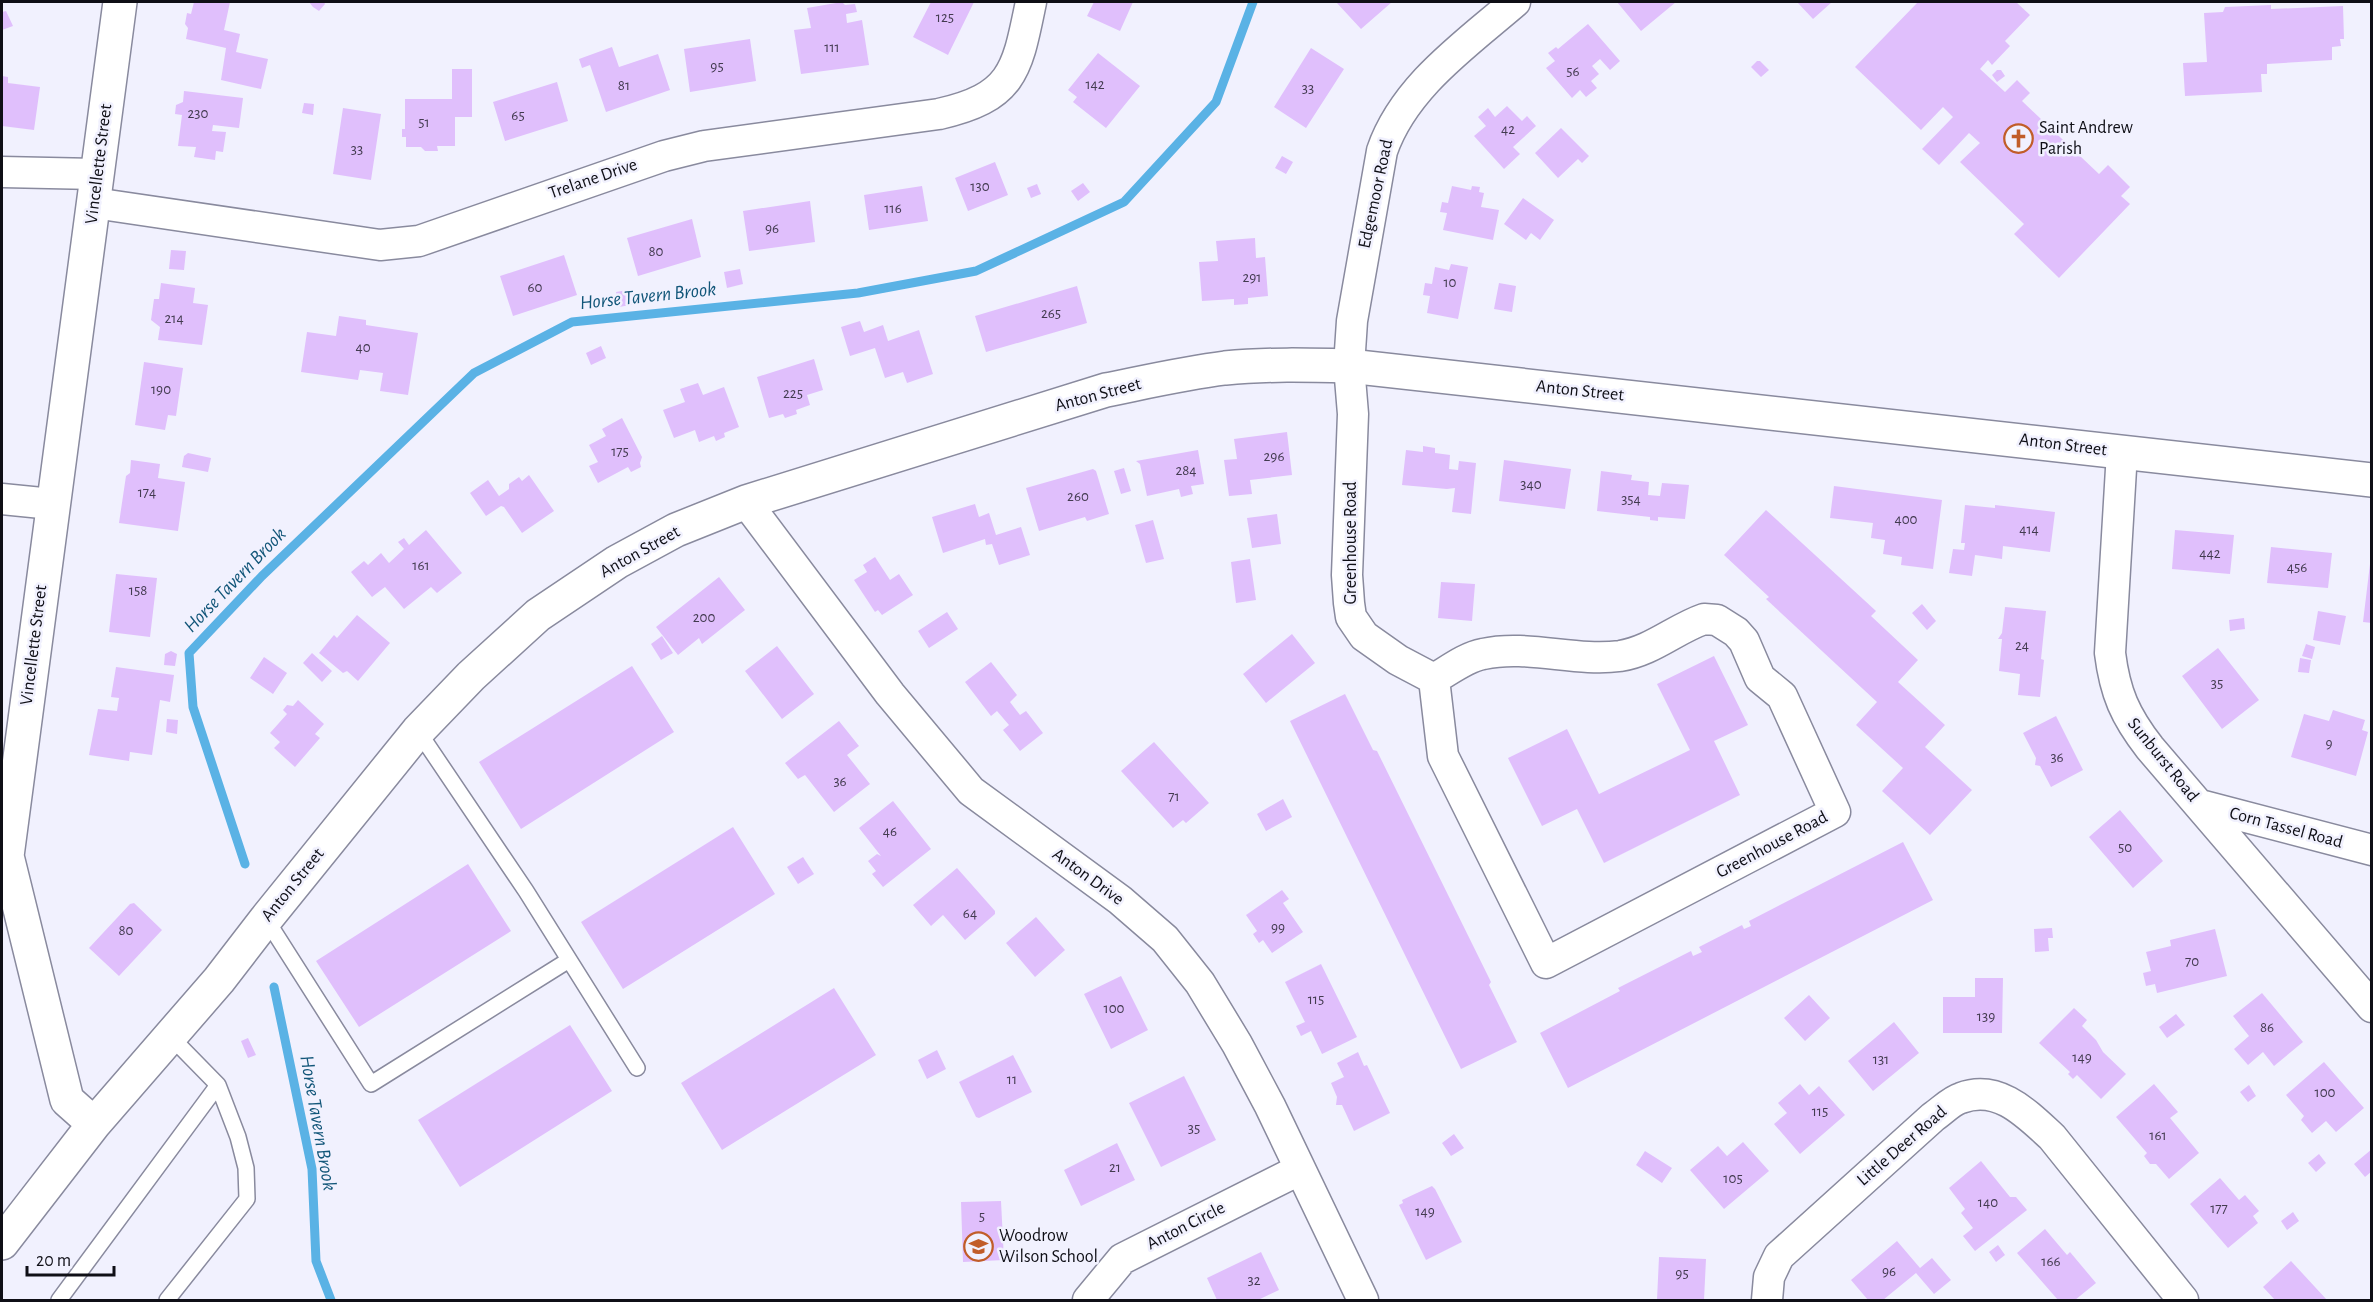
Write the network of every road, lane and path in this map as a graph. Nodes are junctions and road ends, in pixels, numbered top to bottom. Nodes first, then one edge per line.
1 (120, 2) edge
2 (1031, 2) edge
3 (1515, 2) edge
4 (2, 172) edge
5 (95, 188) junction
6 (1349, 366) junction
7 (2122, 452) junction
8 (2372, 480) edge
9 (2, 499) edge
10 (746, 502) junction
11 (52, 504) junction
12 (1434, 679) junction
13 (418, 731) junction
14 (2200, 805) junction
15 (2372, 850) edge
16 (4, 856) edge
17 (266, 918) junction
18 (569, 960) junction
19 (2372, 1007) edge
20 (169, 1035) junction
21 (638, 1068) dead end
22 (218, 1085) junction
23 (94, 1124) junction
24 (1299, 1170) junction
25 (2, 1243) edge
26 (59, 1300) edge
27 (167, 1300) edge
28 (1088, 1300) edge
29 (1363, 1300) edge
30 (1767, 1300) edge
31 (2183, 1300) edge

1 - 5 street, Vincellette Street
2 - 5 street, Trelane Drive
3 - 6 street, Edgemoor Road
4 - 5 street, Trelane Drive
5 - 11 street, Vincellette Street
6 - 7 street, Anton Street
6 - 10 street, Anton Street
6 - 12 street, Greenhouse Road
7 - 8 street, Anton Street
7 - 14 street, Sunburst Road
9 - 11 street
10 - 13 street, Anton Street
10 - 24 street, Anton Drive
11 - 16 street, Vincellette Street
12 - 12 street, Greenhouse Road
13 - 17 street, Anton Street
13 - 18 lane
14 - 15 street, Corn Tassel Road
14 - 19 street, Sunburst Road
16 - 23 street, Vincellette Street
17 - 18 lane
17 - 20 street, Anton Street
18 - 21 lane
20 - 22 lane
20 - 23 street, Anton Street
22 - 26 lane
22 - 27 lane
23 - 25 street
24 - 28 street, Anton Circle
24 - 29 street, Anton Drive
30 - 31 street, Little Deer Road

